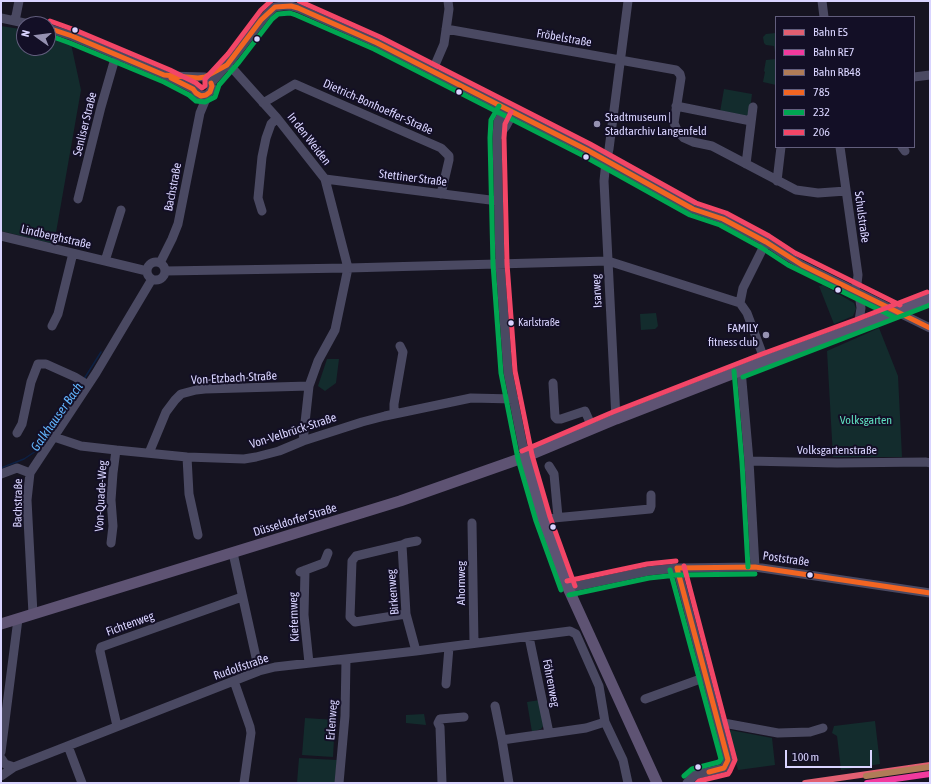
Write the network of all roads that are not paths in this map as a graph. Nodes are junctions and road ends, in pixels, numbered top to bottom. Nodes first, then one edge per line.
1 (19, 1) edge
2 (448, 1) edge
3 (628, 1) edge
4 (822, 1) edge
5 (824, 16) edge
6 (1, 18) edge
7 (15, 21) joint
8 (446, 29) junction
9 (56, 31) edge
10 (116, 55) junction
11 (621, 60) junction
12 (227, 65) junction
13 (432, 72) junction
14 (930, 75) edge
15 (167, 76) junction
16 (915, 77) edge
17 (205, 79) junction
18 (195, 91) junction
19 (208, 94) junction
20 (262, 103) junction
21 (676, 106) junction
22 (752, 106) dead end
23 (509, 111) junction
24 (200, 113) junction
25 (277, 118) junction
26 (751, 121) junction
27 (782, 148) edge
28 (840, 148) edge
29 (606, 161) junction
30 (746, 164) junction
31 (325, 179) junction
32 (777, 181) junction
33 (846, 191) junction
34 (441, 194) junction
35 (78, 199) dead end
36 (498, 200) junction
37 (121, 210) dead end
38 (262, 211) dead end
39 (1, 236) edge
40 (766, 242) junction
41 (73, 253) junction
42 (608, 260) junction
43 (105, 261) junction
44 (160, 263) junction
45 (500, 264) junction
46 (348, 268) junction
47 (165, 271) junction
48 (149, 275) junction
49 (856, 291) junction
50 (930, 298) edge
51 (740, 303) junction
52 (897, 311) junction
53 (52, 326) dead end
54 (858, 327) junction
55 (930, 328) edge
56 (400, 346) dead end
57 (765, 361) junction
58 (742, 370) junction
59 (552, 383) dead end
60 (88, 385) junction
61 (309, 386) junction
62 (514, 398) junction
63 (394, 414) junction
64 (616, 419) junction
65 (592, 429) junction
66 (17, 433) dead end
67 (54, 437) junction
68 (303, 441) junction
69 (116, 450) junction
70 (148, 453) junction
71 (187, 457) junction
72 (525, 457) junction
73 (749, 461) junction
74 (929, 462) edge
75 (548, 466) dead end
76 (30, 473) junction
77 (1, 474) edge
78 (651, 495) dead end
79 (558, 517) junction
80 (543, 520) junction
81 (472, 523) dead end
82 (198, 535) dead end
83 (417, 541) dead end
84 (111, 543) dead end
85 (402, 546) junction
86 (233, 553) junction
87 (328, 553) dead end
88 (755, 567) junction
89 (678, 568) junction
90 (568, 588) junction
91 (930, 593) edge
92 (242, 597) junction
93 (33, 614) junction
94 (406, 614) junction
95 (18, 619) junction
96 (1, 624) edge
97 (529, 637) junction
98 (474, 643) junction
99 (450, 647) junction
100 (416, 651) junction
101 (346, 659) junction
102 (309, 663) junction
103 (259, 671) junction
104 (706, 677) junction
105 (234, 681) junction
106 (446, 684) dead end
107 (645, 699) dead end
108 (495, 706) dead end
109 (464, 717) dead end
110 (604, 722) junction
111 (718, 722) junction
112 (117, 726) junction
113 (822, 728) dead end
114 (549, 733) junction
115 (502, 740) junction
116 (68, 746) junction
117 (1, 752) edge
118 (1, 758) edge
119 (14, 767) junction
120 (1, 776) edge
121 (82, 783) edge
122 (244, 783) edge
123 (339, 783) edge
124 (442, 783) edge
125 (509, 783) edge
126 (628, 783) edge
127 (657, 783) edge
128 (687, 783) edge

1 - 7 street
2 - 8 street
3 - 11 street, Isarweg
4 - 5 street
6 - 7 street
8 - 11 street, Fröbelstraße
8 - 13 street
9 - 10 street
10 - 15 street
10 - 35 street, Senliser Straße
11 - 21 street, Fröbelstraße
11 - 29 street, Isarweg
12 - 13 street
12 - 17 street
12 - 20 street, In den Weiden
13 - 23 street
14 - 16 street
15 - 17 street
15 - 18 street
17 - 18 street
17 - 19 street
18 - 19 street
18 - 24 street, Bachstraße
19 - 24 street, Bachstraße
20 - 25 street, In den Weiden
20 - 34 street, Dietrich-Bonhoeffer-Straße
21 - 26 street
21 - 30 street
22 - 26 street
23 - 29 street
23 - 36 street
24 - 44 street, Bachstraße
25 - 31 street, In den Weiden
25 - 38 street
26 - 30 street
27 - 32 street
28 - 33 street, Schulstraße
29 - 40 street
29 - 42 street, Isarweg
30 - 32 street
31 - 34 street, Stettiner Straße
31 - 46 street, In den Weiden
32 - 33 street
33 - 49 street, Schulstraße
34 - 36 street, Stettiner Straße
36 - 45 street
37 - 43 street, Lindberghstraße
39 - 41 street, Lindberghstraße
40 - 49 street
40 - 51 street
41 - 43 street, Lindberghstraße
41 - 53 street
42 - 45 street
42 - 51 street
42 - 64 street, Isarweg
43 - 48 street, Lindberghstraße
44 - 47 street
44 - 48 street
45 - 46 street
45 - 62 street
46 - 47 street
46 - 61 street
47 - 48 street
48 - 60 street, Bachstraße
49 - 52 street
49 - 54 street, Schulstraße
50 - 52 main road, Düsseldorfer Straße
51 - 57 street
52 - 54 main road, Düsseldorfer Straße
52 - 55 street
54 - 57 main road, Düsseldorfer Straße
56 - 63 street
57 - 58 main road, Düsseldorfer Straße
58 - 64 main road, Düsseldorfer Straße
58 - 73 street
59 - 65 street
60 - 66 street
60 - 67 street, Bachstraße
61 - 68 street
61 - 70 street, Von-Etzbach-Straße
62 - 63 street, Von-Velbrück-Straße
62 - 72 street
63 - 68 street, Von-Velbrück-Straße
64 - 65 main road, Düsseldorfer Straße
65 - 72 main road, Düsseldorfer Straße
67 - 69 street, Von-Velbrück-Straße
67 - 76 street, Bachstraße
68 - 71 street, Von-Velbrück-Straße
69 - 70 street, Von-Velbrück-Straße
69 - 84 street, Von-Quade-Weg
70 - 71 street, Von-Velbrück-Straße
71 - 82 street
72 - 80 main road
72 - 86 main road, Düsseldorfer Straße
73 - 74 street, Volksgartenstraße
73 - 88 street
75 - 79 street
76 - 77 street
76 - 93 street, Bachstraße
78 - 79 street
79 - 80 street
80 - 90 main road
81 - 98 street, Ahornweg
83 - 85 street
85 - 94 street, Birkenweg
85 - 94 street
86 - 92 street
86 - 93 main road, Düsseldorfer Straße
87 - 102 street, Kiefernweg
88 - 89 street, Poststraße
88 - 91 street, Poststraße
89 - 90 street, Poststraße
89 - 104 street
90 - 127 main road
92 - 103 street
92 - 112 street, Fichtenweg
93 - 95 main road, Düsseldorfer Straße
94 - 100 street, Birkenweg
95 - 96 main road, Düsseldorfer Straße
95 - 117 street
97 - 98 street, Rudolfstraße
97 - 110 street, Rudolfstraße
97 - 114 street, Föhrenweg
98 - 99 street, Rudolfstraße
99 - 100 street, Rudolfstraße
99 - 106 street
100 - 101 street, Rudolfstraße
101 - 102 street, Rudolfstraße
101 - 123 street, Erlenweg
102 - 103 street, Rudolfstraße
103 - 105 street, Rudolfstraße
104 - 107 street
104 - 111 street
105 - 112 street, Rudolfstraße
105 - 122 street
108 - 115 street
109 - 124 street
110 - 114 street
110 - 126 street, Rudolfstraße
111 - 113 street
111 - 128 street
112 - 116 street, Rudolfstraße
114 - 115 street
115 - 125 street
116 - 119 street, Rudolfstraße
116 - 121 street
118 - 119 street
119 - 120 street, Rudolfstraße

